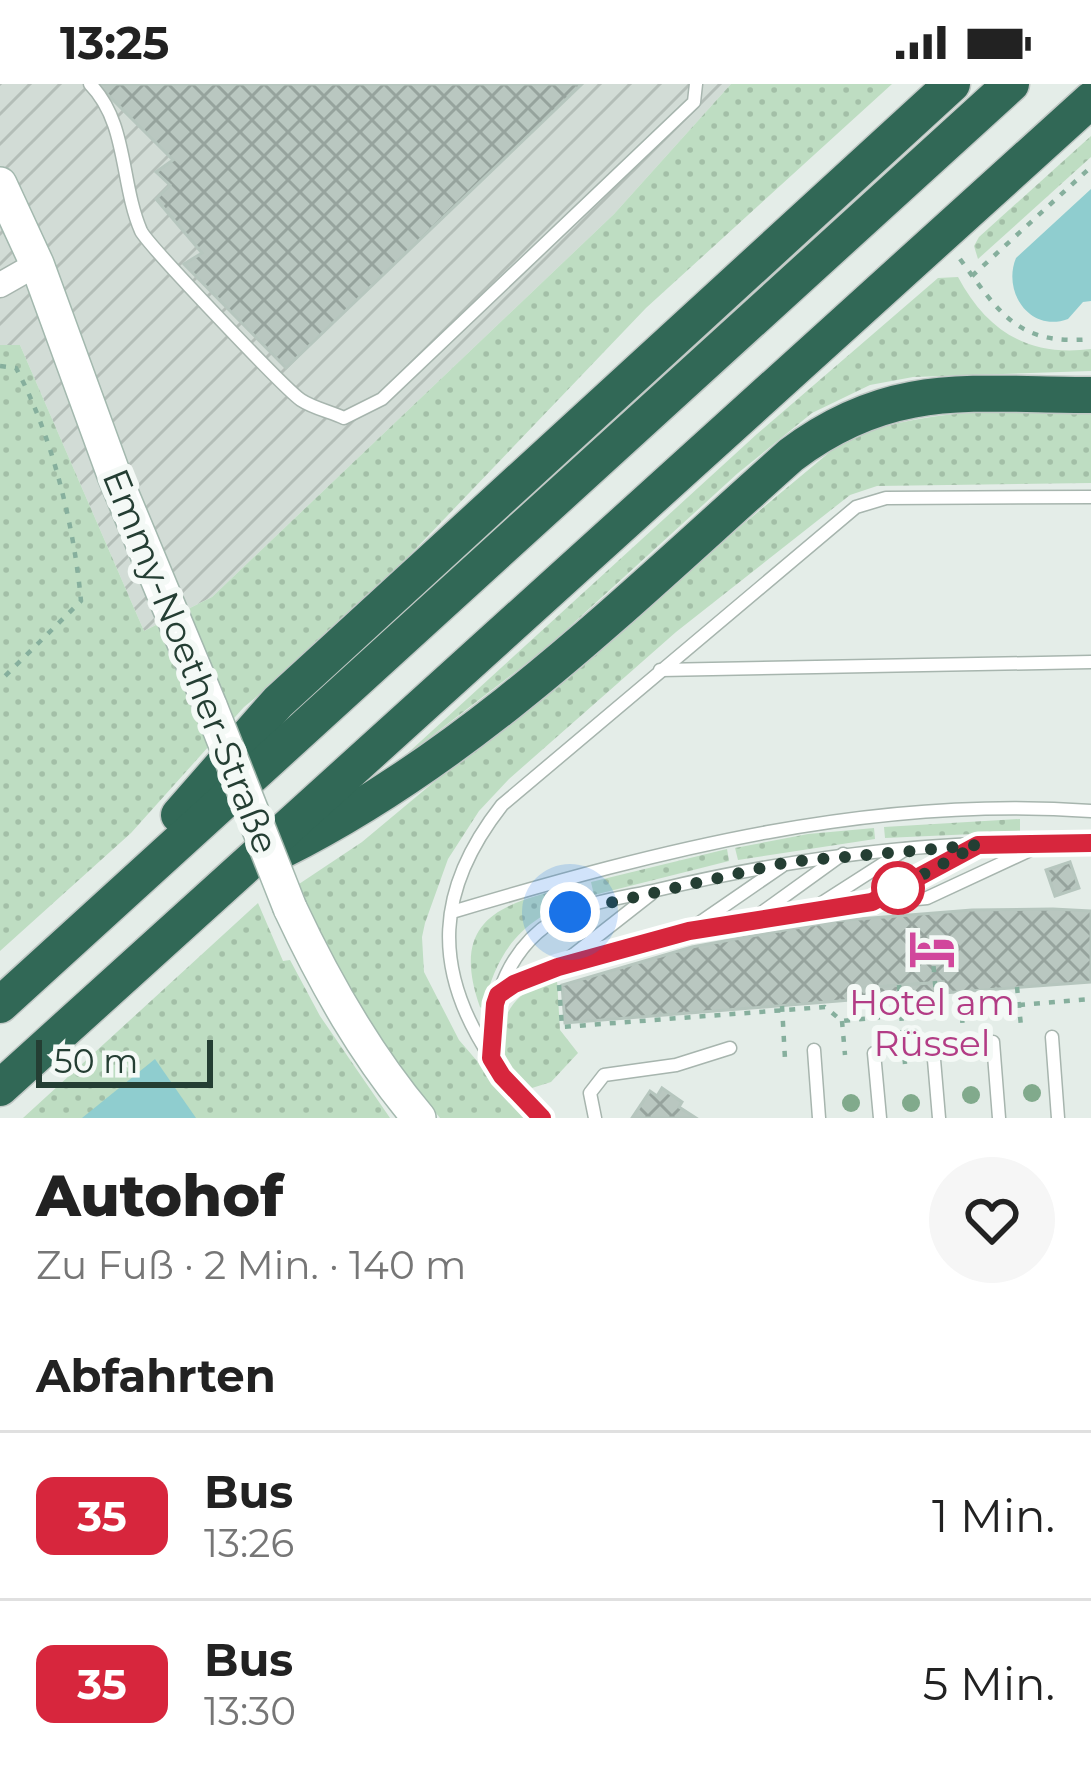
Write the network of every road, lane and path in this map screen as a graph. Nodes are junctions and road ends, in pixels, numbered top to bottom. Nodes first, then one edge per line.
1 (90, 84) edge
2 (696, 84) edge
3 (924, 84) edge
4 (952, 84) edge
5 (1011, 84) edge
6 (1091, 100) edge
7 (862, 167) junction
8 (1091, 167) edge
9 (0, 184) edge
10 (37, 264) junction
11 (0, 285) edge
12 (1091, 339) edge
13 (0, 366) edge
14 (1091, 395) edge
15 (1091, 497) edge
16 (1091, 662) edge
17 (659, 670) junction
18 (0, 681) edge
19 (1091, 811) edge
20 (1047, 843) junction
21 (1091, 843) edge
22 (978, 845) junction
23 (907, 849) junction
24 (844, 854) junction
25 (788, 862) junction
26 (240, 871) junction
27 (656, 890) junction
28 (872, 902) junction
29 (809, 910) junction
30 (452, 912) junction
31 (752, 920) junction
32 (689, 931) junction
33 (932, 950) dead end
34 (558, 967) junction
35 (40, 969) junction
36 (899, 986) dead end
37 (1017, 987) dead end
38 (498, 995) junction
39 (1091, 999) edge
40 (961, 1002) dead end
41 (0, 1005) edge
42 (1018, 1005) junction
43 (782, 1007) junction
44 (901, 1016) junction
45 (842, 1021) junction
46 (1021, 1026) dead end
47 (963, 1031) dead end
48 (1052, 1037) dead end
49 (993, 1042) dead end
50 (730, 1048) dead end
51 (933, 1048) dead end
52 (814, 1050) dead end
53 (874, 1053) dead end
54 (844, 1055) dead end
55 (491, 1058) junction
56 (785, 1059) dead end
57 (904, 1064) dead end
58 (0, 1088) edge
59 (419, 1118) edge
60 (542, 1118) edge
61 (595, 1118) edge
62 (819, 1118) edge
63 (880, 1118) edge
64 (939, 1118) edge
65 (999, 1118) edge
66 (1058, 1118) edge

1 - 2 lane
3 - 7 highway
4 - 7 highway
5 - 35 highway
6 - 26 highway
7 - 35 highway
8 - 12 path
9 - 10 street, Emmy-Noether-Straße
10 - 11 street
10 - 59 street, Emmy-Noether-Straße, bridge
13 - 18 path
14 - 26 highway
15 - 17 lane
16 - 17 lane
17 - 30 lane
19 - 30 lane
20 - 21 lane
20 - 22 lane
20 - 28 lane
22 - 23 lane
22 - 28 lane
23 - 24 lane
23 - 29 lane
24 - 25 lane
24 - 31 lane
25 - 27 lane
25 - 32 lane
26 - 58 highway
27 - 34 lane
27 - 38 lane
28 - 29 lane
29 - 31 lane
30 - 55 lane
31 - 32 lane
32 - 34 lane
33 - 44 path
34 - 38 lane
34 - 43 path
35 - 41 highway
36 - 44 path
37 - 42 path
38 - 55 lane
39 - 42 path
40 - 47 path
42 - 46 path
43 - 45 path
43 - 56 path
44 - 45 path
44 - 57 path
45 - 54 path
48 - 66 lane
49 - 65 lane
50 - 61 lane
51 - 64 lane
52 - 62 lane
53 - 63 lane
55 - 60 lane

